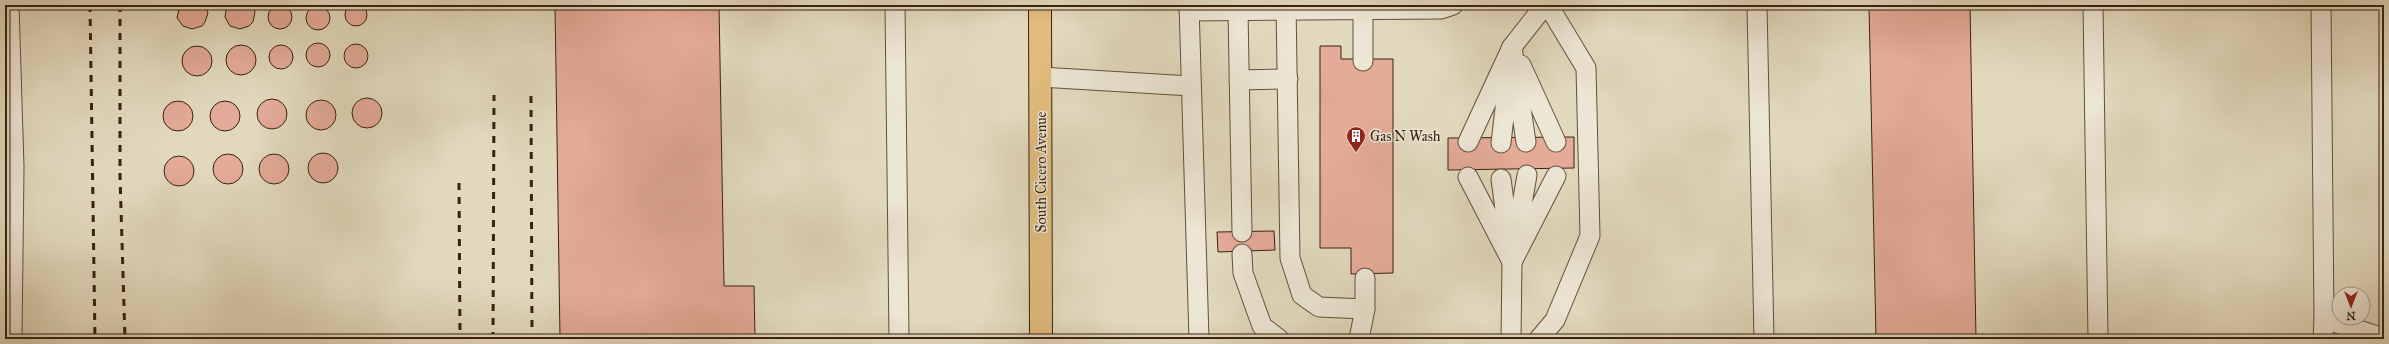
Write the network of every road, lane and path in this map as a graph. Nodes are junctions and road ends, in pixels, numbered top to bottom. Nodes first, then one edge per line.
1 (9, 5) edge
2 (895, 5) edge
3 (1040, 5) edge
4 (1453, 5) edge
5 (1545, 5) edge
6 (1548, 5) edge
7 (1757, 5) edge
8 (2093, 5) edge
9 (2321, 5) edge
10 (1189, 8) edge
11 (1286, 8) edge
12 (1363, 10) junction
13 (1238, 11) junction
14 (1512, 47) junction
15 (1363, 61) dead end
16 (1040, 76) junction
17 (1288, 79) junction
18 (1239, 80) junction
19 (1191, 86) junction
20 (1468, 142) dead end
21 (1526, 142) dead end
22 (1556, 142) dead end
23 (1501, 143) dead end
24 (1527, 175) dead end
25 (1556, 176) dead end
26 (1468, 177) dead end
27 (1501, 179) dead end
28 (1242, 232) dead end
29 (1242, 254) dead end
30 (1512, 262) junction
31 (1365, 278) dead end
32 (1364, 309) junction
33 (2324, 319) junction
34 (2384, 338) edge
35 (12, 339) edge
36 (899, 339) edge
37 (1042, 339) edge
38 (1199, 339) edge
39 (1279, 339) edge
40 (1359, 339) edge
41 (1511, 339) edge
42 (1539, 339) edge
43 (1764, 339) edge
44 (2098, 339) edge
45 (2323, 339) edge

1 - 35 lane
2 - 36 lane
3 - 16 main road, South Cicero Avenue
4 - 12 lane
5 - 14 lane
6 - 42 lane
7 - 43 lane
8 - 44 lane
9 - 33 lane
10 - 13 lane
10 - 19 lane
11 - 12 lane
11 - 13 lane
11 - 17 lane
12 - 15 lane
13 - 18 lane
14 - 20 lane
14 - 21 lane
14 - 22 lane
14 - 23 lane
16 - 19 lane
16 - 37 main road, South Cicero Avenue
17 - 18 lane
17 - 32 lane
18 - 28 lane
19 - 38 lane
24 - 30 lane
25 - 30 lane
26 - 30 lane
27 - 30 lane
29 - 39 lane
30 - 41 lane
31 - 32 lane
32 - 40 lane
33 - 34 lane
33 - 45 lane

